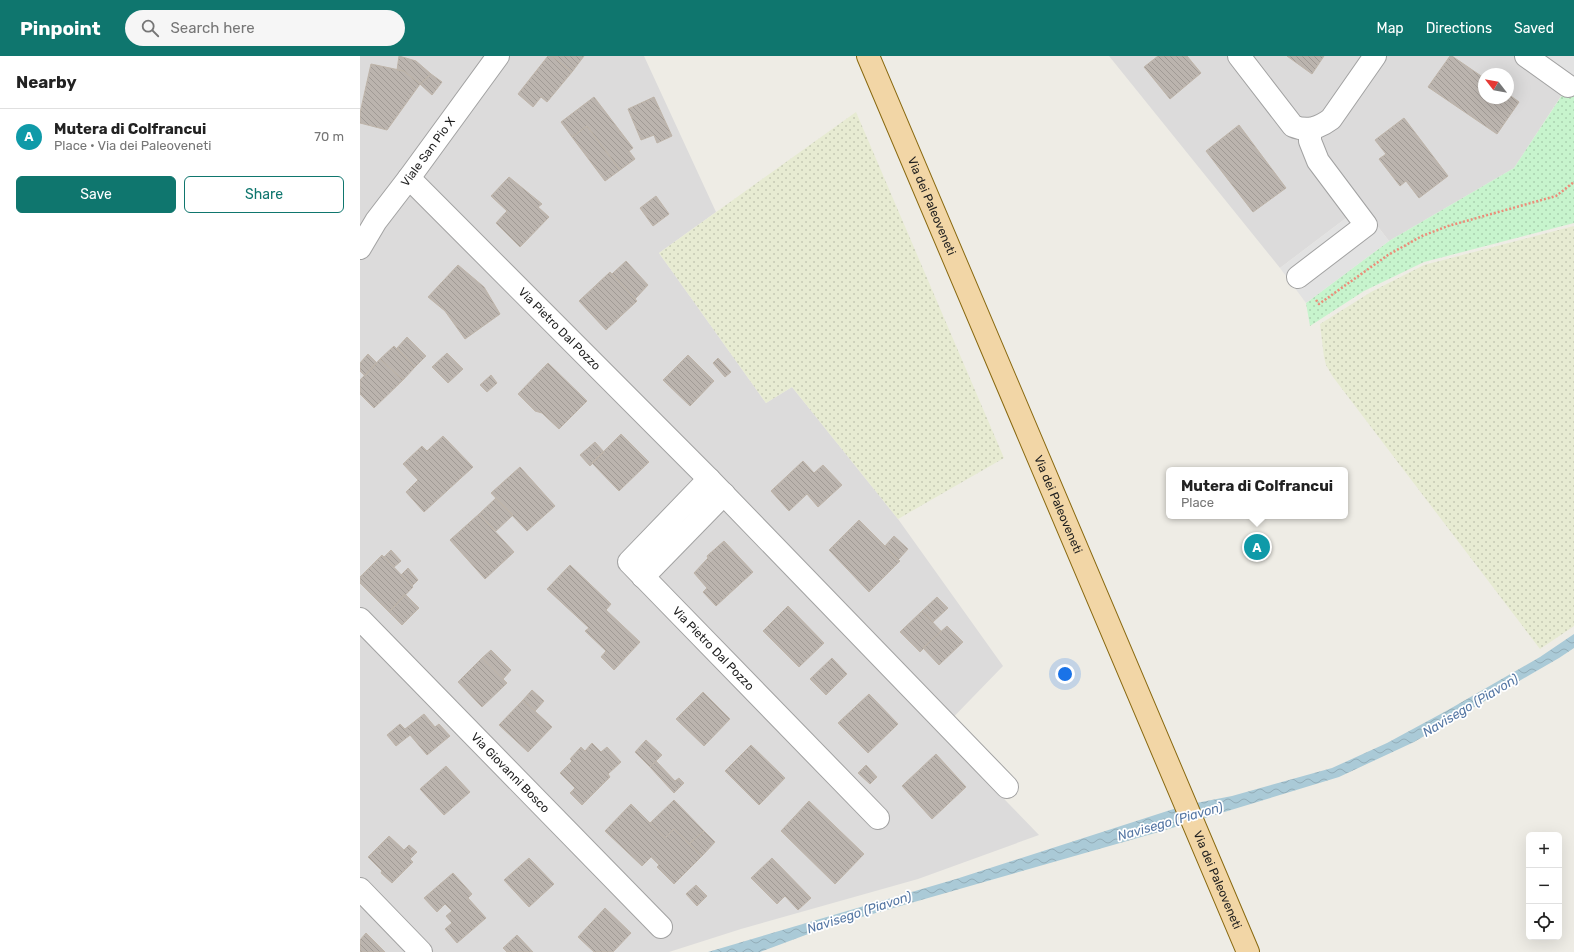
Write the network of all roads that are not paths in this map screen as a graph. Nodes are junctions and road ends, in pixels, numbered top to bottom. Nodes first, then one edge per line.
1 (498, 56) edge
2 (868, 56) edge
3 (1240, 56) edge
4 (1375, 56) edge
5 (1526, 56) edge
6 (1568, 86) dead end
7 (1310, 129) junction
8 (409, 178) junction
9 (360, 248) edge
10 (1298, 277) dead end
11 (709, 479) junction
12 (724, 494) junction
13 (636, 570) junction
14 (360, 619) edge
15 (1007, 787) dead end
16 (878, 818) dead end
17 (360, 889) edge
18 (661, 927) dead end
19 (421, 952) edge
20 (1248, 952) edge

1 - 8 street, Viale San Pio X
2 - 20 main road, Via dei Paleoveneti
3 - 7 street
4 - 7 street
5 - 6 street
7 - 10 street
8 - 9 street, Viale San Pio X
8 - 11 street, Via Pietro Dal Pozzo
11 - 12 street, Via Pietro Dal Pozzo
11 - 13 street
12 - 13 street
12 - 15 street, Via Pietro Dal Pozzo
13 - 16 street, Via Pietro Dal Pozzo
14 - 18 street, Via Giovanni Bosco
17 - 19 street

